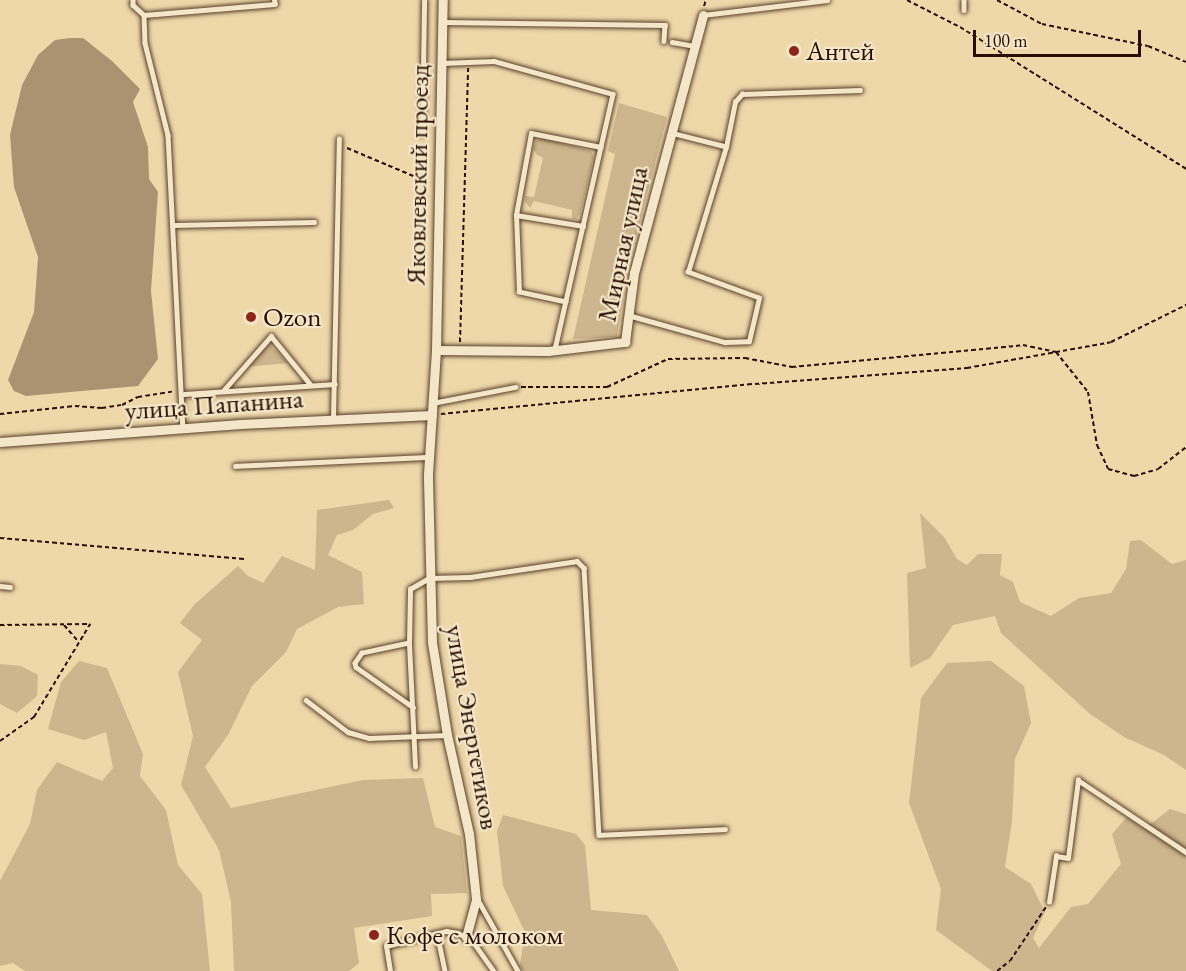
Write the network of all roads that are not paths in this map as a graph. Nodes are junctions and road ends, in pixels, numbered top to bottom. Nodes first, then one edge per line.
1 (133, 0) edge
2 (274, 0) edge
3 (424, 0) edge
4 (443, 0) edge
5 (826, 0) edge
6 (964, 0) edge
7 (964, 10) dead end
8 (144, 15) junction
9 (703, 15) joint
10 (443, 22) junction
11 (664, 41) dead end
12 (672, 42) dead end
13 (694, 46) junction
14 (442, 63) junction
15 (860, 90) dead end
16 (670, 133) junction
17 (422, 134) dead end
18 (339, 142) road end
19 (601, 147) junction
20 (726, 147) junction
21 (516, 215) junction
22 (314, 222) dead end
23 (174, 225) junction
24 (583, 226) junction
25 (566, 302) junction
26 (628, 315) junction
27 (436, 350) junction
28 (554, 350) junction
29 (335, 384) junction
30 (311, 385) junction
31 (515, 387) road end
32 (184, 391) junction
33 (223, 391) junction
34 (432, 403) junction
35 (432, 415) junction
36 (333, 419) junction
37 (183, 428) junction
38 (0, 442) edge
39 (429, 457) junction
40 (235, 466) dead end
41 (429, 578) junction
42 (0, 586) edge
43 (10, 587) dead end
44 (409, 643) junction
45 (306, 700) dead end
46 (413, 707) junction
47 (447, 735) junction
48 (415, 736) junction
49 (415, 767) dead end
50 (725, 829) dead end
51 (1186, 852) edge
52 (476, 896) junction
53 (1049, 902) road end
54 (437, 933) junction
55 (466, 937) junction
56 (390, 971) edge
57 (445, 971) edge
58 (494, 971) edge
59 (518, 971) edge

1 - 8 lane
2 - 8 lane
3 - 17 lane
4 - 10 street, Яковлевский проезд
5 - 9 lane
6 - 7 lane
8 - 23 lane
9 - 13 street, Мирная улица
10 - 11 lane
10 - 14 street, Яковлевский проезд
12 - 13 lane
13 - 16 street, Мирная улица
14 - 19 lane
14 - 27 street, Яковлевский проезд
15 - 20 lane
16 - 20 lane
16 - 26 street, Мирная улица
18 - 29 lane
19 - 21 lane
19 - 24 lane
20 - 26 lane
21 - 24 lane
21 - 25 lane
22 - 23 lane
23 - 32 lane
24 - 25 lane
25 - 28 lane
26 - 28 street, Мирная улица
27 - 28 street, Мирная улица
27 - 34 street
29 - 30 lane
29 - 36 lane
30 - 33 lane
30 - 33 lane
31 - 34 lane
32 - 33 lane
32 - 37 lane
34 - 35 street
35 - 36 street, улица Папанина
35 - 39 street, улица Энергетиков
36 - 37 street, улица Папанина
37 - 38 street, улица Папанина
39 - 40 lane
39 - 41 street, улица Энергетиков
41 - 44 lane
41 - 47 street, улица Энергетиков
41 - 50 lane
42 - 43 lane
44 - 46 lane
44 - 46 lane
45 - 48 lane
46 - 48 lane
47 - 48 lane
47 - 52 street, улица Энергетиков
48 - 49 lane
51 - 53 lane
52 - 55 street, улица Энергетиков
52 - 59 lane
54 - 55 lane
54 - 56 lane
54 - 57 lane
55 - 58 lane

